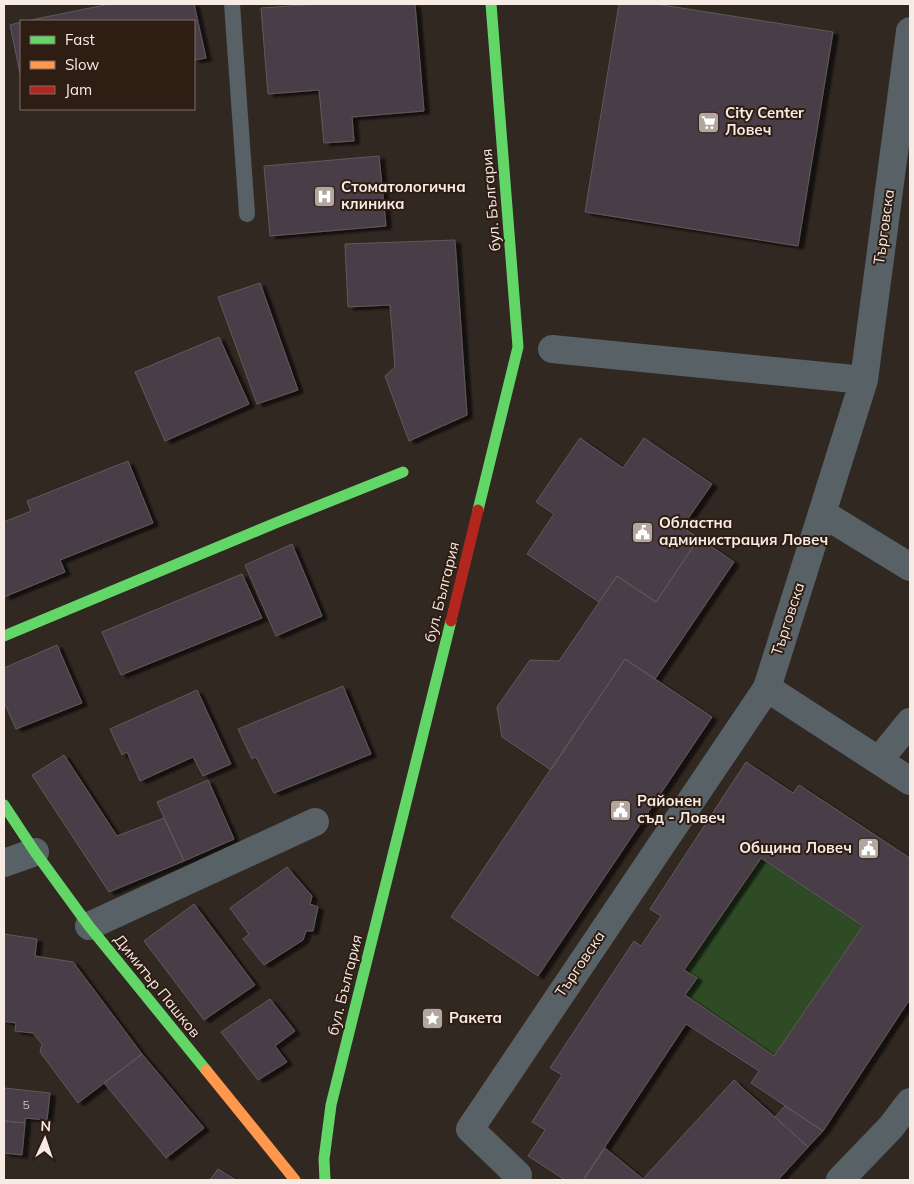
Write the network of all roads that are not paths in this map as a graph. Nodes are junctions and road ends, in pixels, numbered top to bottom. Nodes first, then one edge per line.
1 (232, 4) edge
2 (491, 4) edge
3 (910, 31) edge
4 (247, 214) dead end
5 (552, 349) dead end
6 (864, 380) junction
7 (403, 472) dead end
8 (822, 513) junction
9 (910, 567) edge
10 (4, 636) edge
11 (766, 688) junction
12 (910, 722) edge
13 (879, 760) junction
14 (910, 782) edge
15 (4, 805) edge
16 (315, 822) dead end
17 (35, 852) junction
18 (4, 863) edge
19 (89, 926) junction
20 (910, 1102) edge
21 (520, 1178) edge
22 (295, 1180) edge
23 (325, 1180) edge
24 (840, 1180) edge

1 - 4 lane
2 - 23 street, бул. България
3 - 6 street, Търговска
5 - 6 street
6 - 8 street, Търговска
7 - 10 street
8 - 9 street
8 - 11 street, Търговска
11 - 13 street
11 - 21 street, Търговска
12 - 13 street
13 - 14 street
15 - 17 street, Димитър Пашков
16 - 19 street
17 - 18 street
17 - 19 street, Димитър Пашков
19 - 22 street, Димитър Пашков
20 - 24 street

